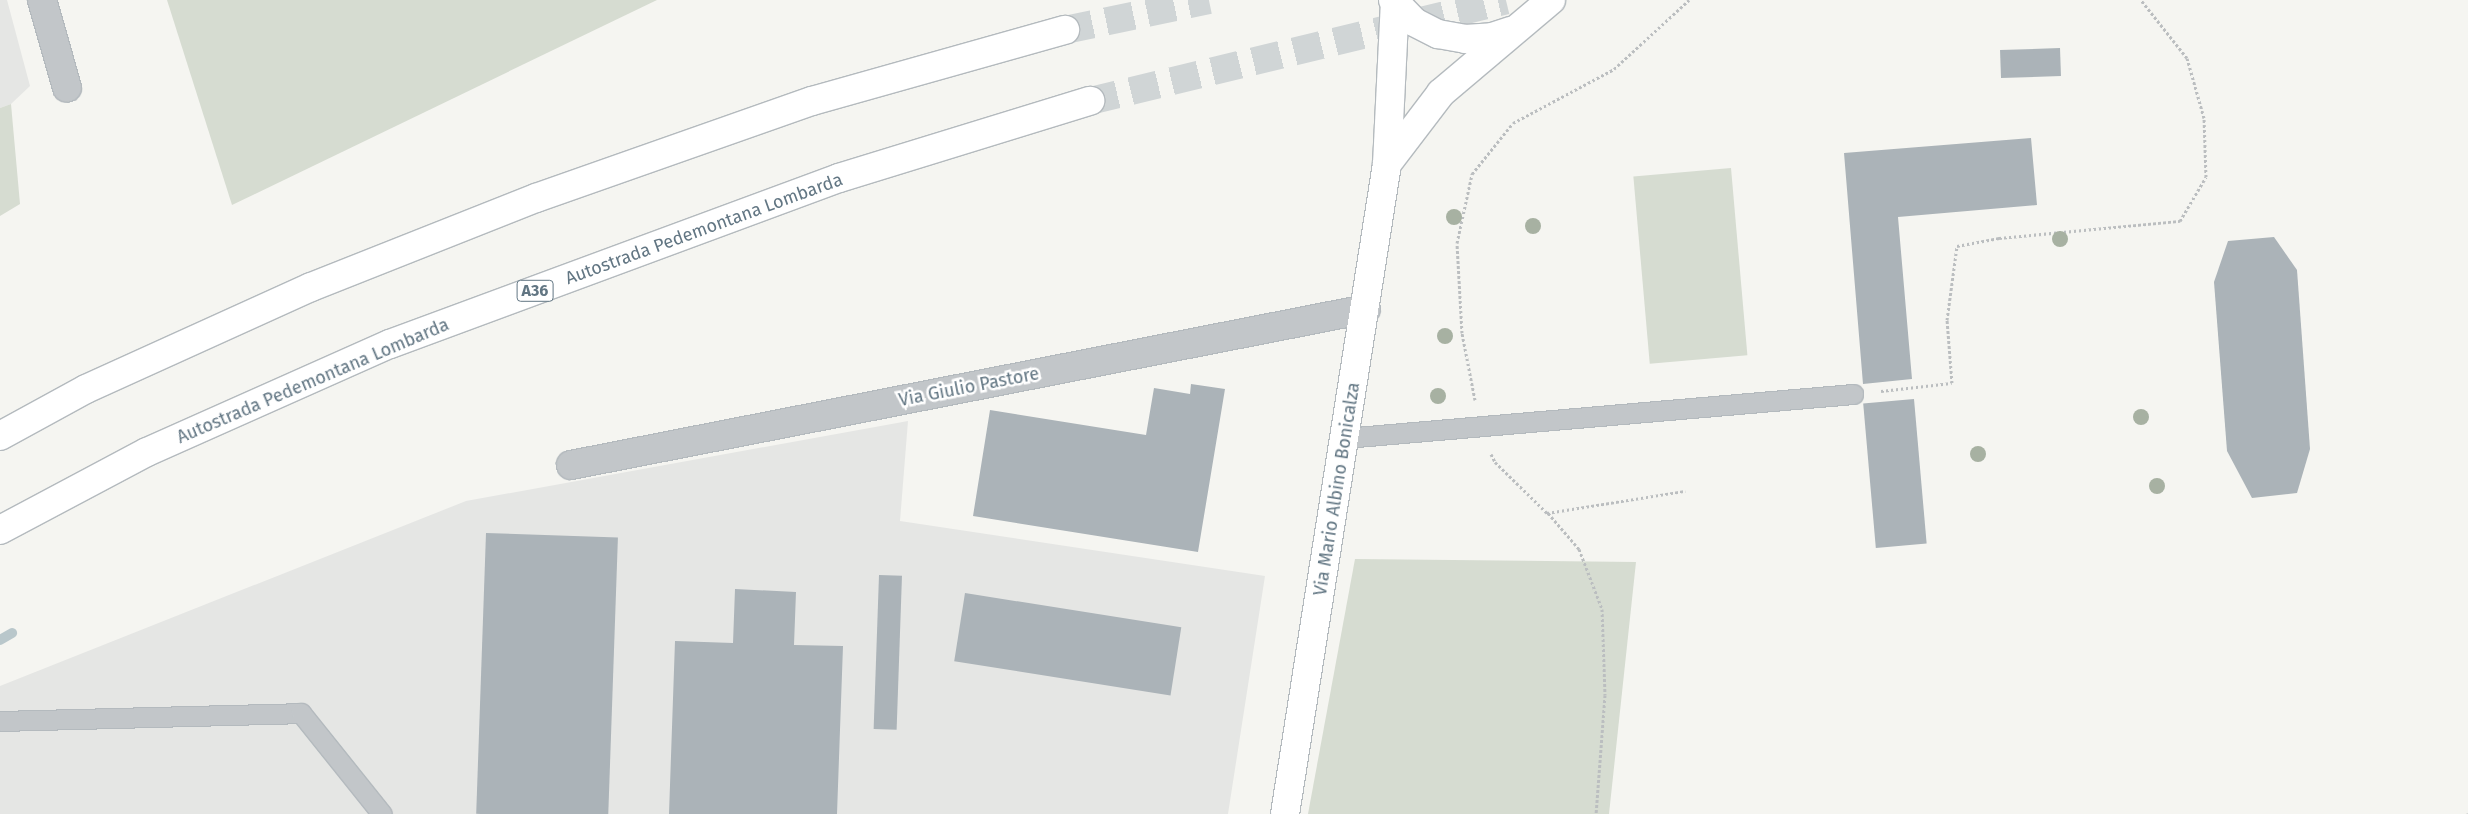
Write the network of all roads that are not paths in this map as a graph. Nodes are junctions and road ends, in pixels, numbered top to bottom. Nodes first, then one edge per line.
1 (42, 0) edge
2 (1551, 0) edge
3 (1394, 1) edge
4 (1517, 29) junction
5 (1065, 30) tunnel mouth
6 (67, 88) dead end
7 (1090, 101) tunnel mouth
8 (1387, 164) junction
9 (1366, 309) junction
10 (1854, 394) road end
11 (0, 436) edge
12 (1345, 438) junction
13 (571, 465) dead end
14 (0, 530) edge
15 (0, 722) edge
16 (382, 814) edge
17 (1285, 814) edge

1 - 6 street
2 - 4 main road, Via Mario Albino Bonicalza
3 - 4 main road, Via Mario Albino Bonicalza
3 - 8 main road, Via Mario Albino Bonicalza
4 - 8 main road, Via Mario Albino Bonicalza
5 - 11 main road
7 - 14 main road, Autostrada Pedemontana Lombarda / A36
8 - 9 main road, Via Mario Albino Bonicalza
9 - 12 main road, Via Mario Albino Bonicalza
9 - 13 street, Via Giulio Pastore
10 - 12 lane
12 - 17 main road, Via Mario Albino Bonicalza
15 - 16 lane

